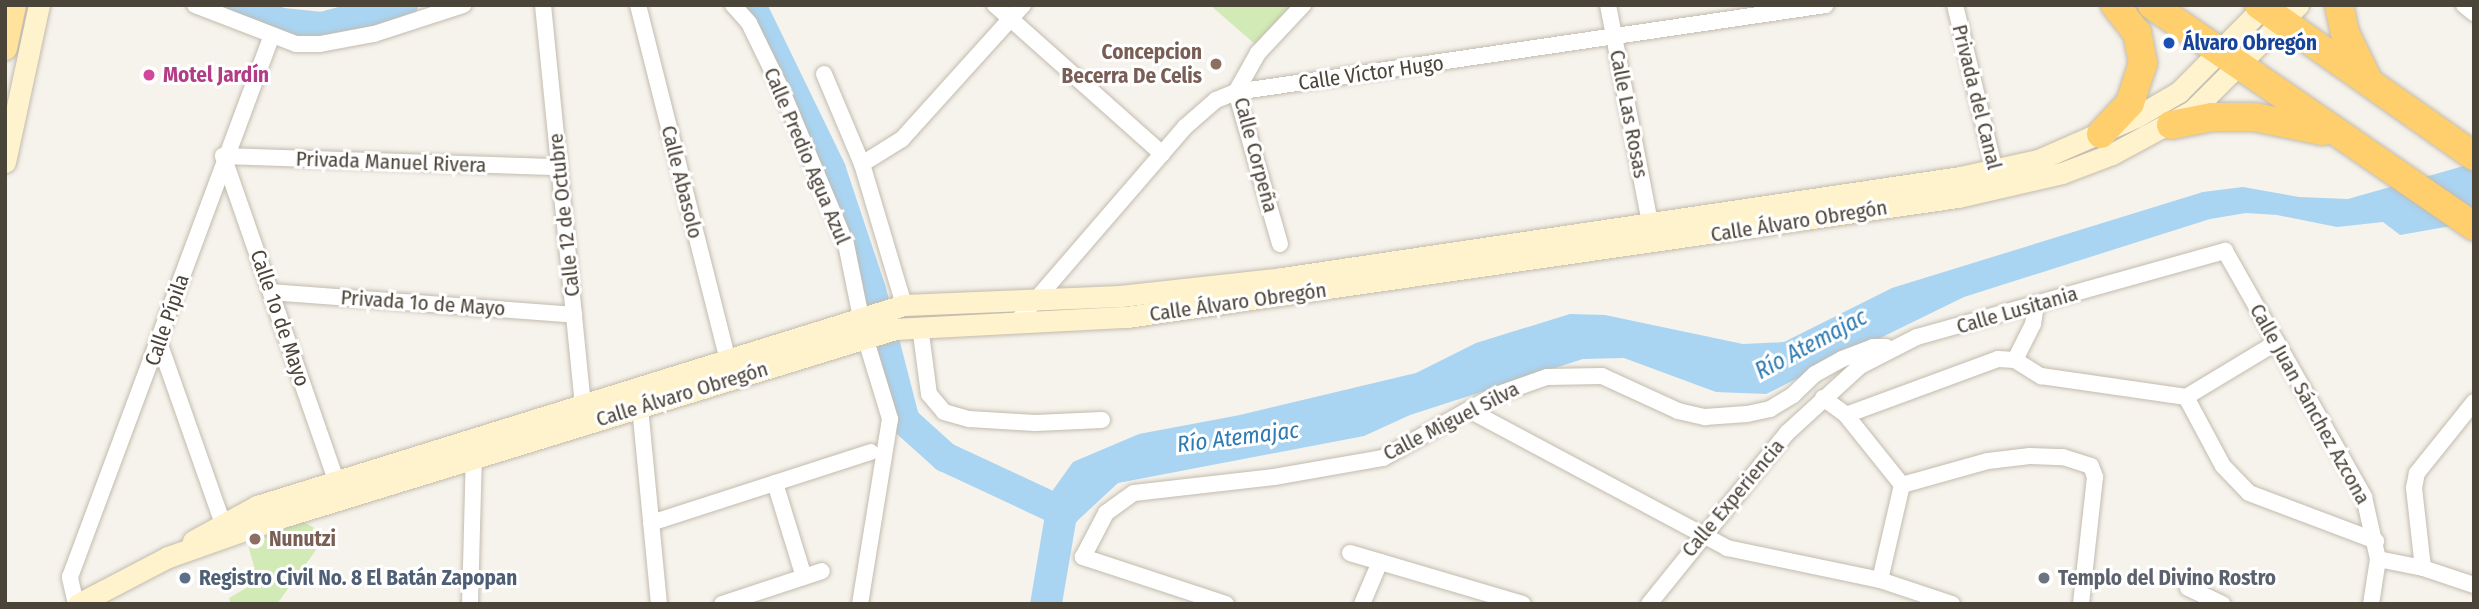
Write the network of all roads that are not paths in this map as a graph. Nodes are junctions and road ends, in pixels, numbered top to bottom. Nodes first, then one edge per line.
1 (15, 5) edge
2 (39, 5) edge
3 (195, 5) edge
4 (463, 5) edge
5 (543, 5) edge
6 (638, 5) edge
7 (733, 5) edge
8 (995, 5) edge
9 (1023, 5) edge
10 (1303, 5) edge
11 (1608, 5) edge
12 (1826, 5) edge
13 (1955, 5) edge
14 (2115, 5) edge
15 (2151, 5) edge
16 (2339, 5) edge
17 (2464, 5) edge
18 (1789, 8) edge
19 (2274, 9) edge
20 (2474, 13) edge
21 (1010, 19) junction
22 (272, 35) junction
23 (1615, 39) junction
24 (5, 48) edge
25 (2230, 60) junction
26 (824, 74) dead end
27 (2370, 83) junction
28 (1236, 92) junction
29 (2171, 125) junction
30 (2101, 134) junction
31 (2351, 141) junction
32 (1162, 154) junction
33 (2470, 154) edge
34 (223, 156) junction
35 (5, 162) edge
36 (862, 164) junction
37 (559, 167) junction
38 (1997, 179) junction
39 (1650, 223) junction
40 (2474, 226) edge
41 (1280, 244) dead end
42 (2225, 251) joint
43 (271, 292) junction
44 (1035, 300) junction
45 (2036, 304) junction
46 (900, 306) junction
47 (574, 315) junction
48 (864, 315) junction
49 (1014, 324) junction
50 (911, 327) junction
51 (867, 336) junction
52 (2277, 342) junction
53 (160, 345) junction
54 (1891, 348) junction
55 (727, 358) junction
56 (2015, 360) junction
57 (1823, 397) junction
58 (2186, 397) junction
59 (2474, 402) edge
60 (640, 407) junction
61 (1469, 410) junction
62 (584, 413) junction
63 (1846, 415) junction
64 (1102, 420) dead end
65 (474, 448) junction
66 (871, 452) dead end
67 (336, 480) junction
68 (775, 483) junction
69 (1902, 485) junction
70 (651, 523) junction
71 (225, 529) junction
72 (1700, 535) junction
73 (2376, 541) junction
74 (1350, 553) dead end
75 (2378, 559) junction
76 (1381, 562) junction
77 (2423, 568) junction
78 (822, 571) dead end
79 (804, 577) junction
80 (1880, 580) junction
81 (2474, 585) edge
82 (2188, 588) dead end
83 (77, 604) edge
84 (470, 604) edge
85 (659, 604) edge
86 (722, 604) edge
87 (860, 604) edge
88 (1226, 604) edge
89 (1362, 604) edge
90 (1523, 604) edge
91 (1649, 604) edge
92 (1952, 604) edge
93 (2081, 604) edge
94 (2222, 604) edge
95 (2371, 604) edge

1 - 24 main road
2 - 35 street
3 - 22 street
4 - 22 street
5 - 37 street, Calle 12 de Octubre
6 - 55 street, Calle Abasolo
7 - 48 street, Calle Predio Agua Azul
8 - 21 street
9 - 21 street
10 - 28 street, Calle Corpeña
11 - 23 street, Calle Las Rosas
12 - 18 street, Calle Víctor Hugo
13 - 38 street, Privada del Canal
14 - 30 highway
15 - 25 highway
16 - 27 highway
17 - 20 street
18 - 23 street, Calle Víctor Hugo
19 - 25 street, Calle Álvaro Obregón
19 - 27 highway
21 - 32 street
21 - 36 street
22 - 34 street, Calle Pípila
23 - 28 street, Calle Víctor Hugo
23 - 39 street, Calle Las Rosas
25 - 29 street, Calle Álvaro Obregón
25 - 30 street, Calle Álvaro Obregón
25 - 31 highway
26 - 36 street, Calle Predio Agua Azul
27 - 33 highway
28 - 32 street, Calle Víctor Hugo
28 - 41 street, Calle Corpeña
29 - 31 highway
29 - 38 street, Calle Álvaro Obregón
30 - 38 street, Calle Álvaro Obregón
31 - 40 highway
32 - 44 street, Calle Víctor Hugo
34 - 37 street, Privada Manuel Rivera
34 - 43 street, Calle 1o de Mayo
34 - 53 street, Calle Pípila
36 - 46 street, Calle Predio Agua Azul
37 - 47 street, Calle 12 de Octubre
38 - 39 street, Calle Álvaro Obregón
38 - 49 street, Calle Álvaro Obregón
39 - 44 street, Calle Álvaro Obregón
42 - 45 street, Calle Lusitania
42 - 52 street, Calle Juan Sánchez Azcona
43 - 47 street, Privada 1o de Mayo
43 - 67 street, Calle 1o de Mayo
44 - 46 street, Calle Álvaro Obregón
44 - 49 street, Calle Víctor Hugo
45 - 54 street, Calle Lusitania
45 - 56 street
46 - 48 street, Calle Álvaro Obregón
47 - 62 street, Calle 12 de Octubre
48 - 51 street, Calle Predio Agua Azul
48 - 55 street, Calle Álvaro Obregón
49 - 50 street, Calle Álvaro Obregón
50 - 51 street, Calle Álvaro Obregón
50 - 64 street
51 - 60 street, Calle Álvaro Obregón
51 - 87 street, Calle Predio Agua Azul
52 - 58 street
52 - 73 street, Calle Juan Sánchez Azcona
53 - 71 street
53 - 83 street, Calle Pípila
54 - 57 street, Calle Lusitania
54 - 61 street, Calle Miguel Silva
55 - 62 street, Calle Álvaro Obregón
56 - 58 street
56 - 63 street
57 - 63 street
57 - 72 street, Calle Experiencia
58 - 73 street
59 - 77 street
60 - 62 street, Calle Álvaro Obregón
60 - 70 street
61 - 72 street
61 - 88 street, Calle Miguel Silva
62 - 65 street, Calle Álvaro Obregón
63 - 69 street
65 - 67 street, Calle Álvaro Obregón
65 - 71 street, Calle Álvaro Obregón
65 - 84 street
66 - 68 street
67 - 71 street, Calle Álvaro Obregón
68 - 70 street
68 - 79 street
69 - 80 street
69 - 93 street
70 - 85 street
71 - 83 street, Calle Álvaro Obregón
72 - 80 street
72 - 91 street, Calle Experiencia
73 - 75 street, Calle Juan Sánchez Azcona
74 - 76 street
75 - 77 street
75 - 95 street, Calle Juan Sánchez Azcona
76 - 89 street
76 - 90 street
77 - 81 street
78 - 79 street
79 - 86 street
80 - 92 street
82 - 94 street

